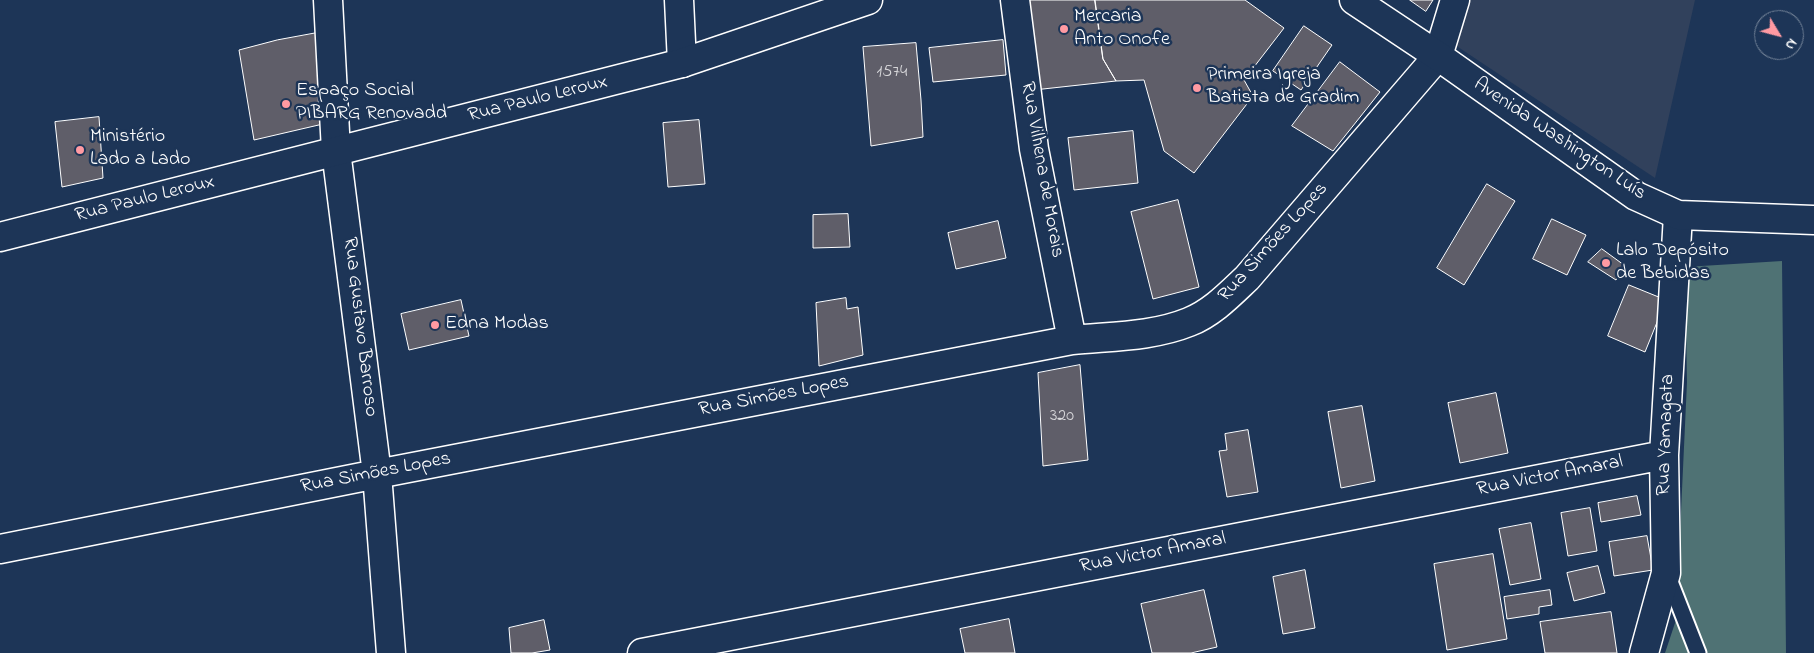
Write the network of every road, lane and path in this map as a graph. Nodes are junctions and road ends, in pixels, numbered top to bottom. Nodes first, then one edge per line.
1 (328, 0) edge
2 (679, 0) edge
3 (868, 0) edge
4 (1015, 0) edge
5 (1354, 0) edge
6 (1456, 0) edge
7 (1438, 56) junction
8 (682, 63) junction
9 (336, 151) junction
10 (1678, 215) junction
11 (1814, 220) edge
12 (0, 237) edge
13 (1072, 340) junction
14 (1664, 455) junction
15 (378, 474) junction
16 (0, 549) edge
17 (1666, 573) junction
18 (391, 653) edge
19 (642, 653) edge
20 (1644, 653) edge
21 (1698, 653) edge

1 - 9 street, Rua Gustavo Barroso
2 - 8 street
3 - 8 street, Rua Paulo Leroux
4 - 13 street, Rua Vilhena de Morais
5 - 7 street, Avenida Washington Luís
6 - 7 street
7 - 10 street, Avenida Washington Luís
7 - 13 street, Rua Simões Lopes
8 - 9 street, Rua Paulo Leroux
9 - 12 street, Rua Paulo Leroux
9 - 15 street, Rua Gustavo Barroso
10 - 11 street, Avenida Washington Luís
10 - 14 street, Rua Yamagata
13 - 15 street, Rua Simões Lopes
14 - 17 street, Rua Yamagata
14 - 19 street, Rua Victor Amaral
15 - 16 street, Rua Simões Lopes
15 - 18 street, Rua Gustavo Barroso
17 - 20 street, Rua Yamagata
17 - 21 lane

